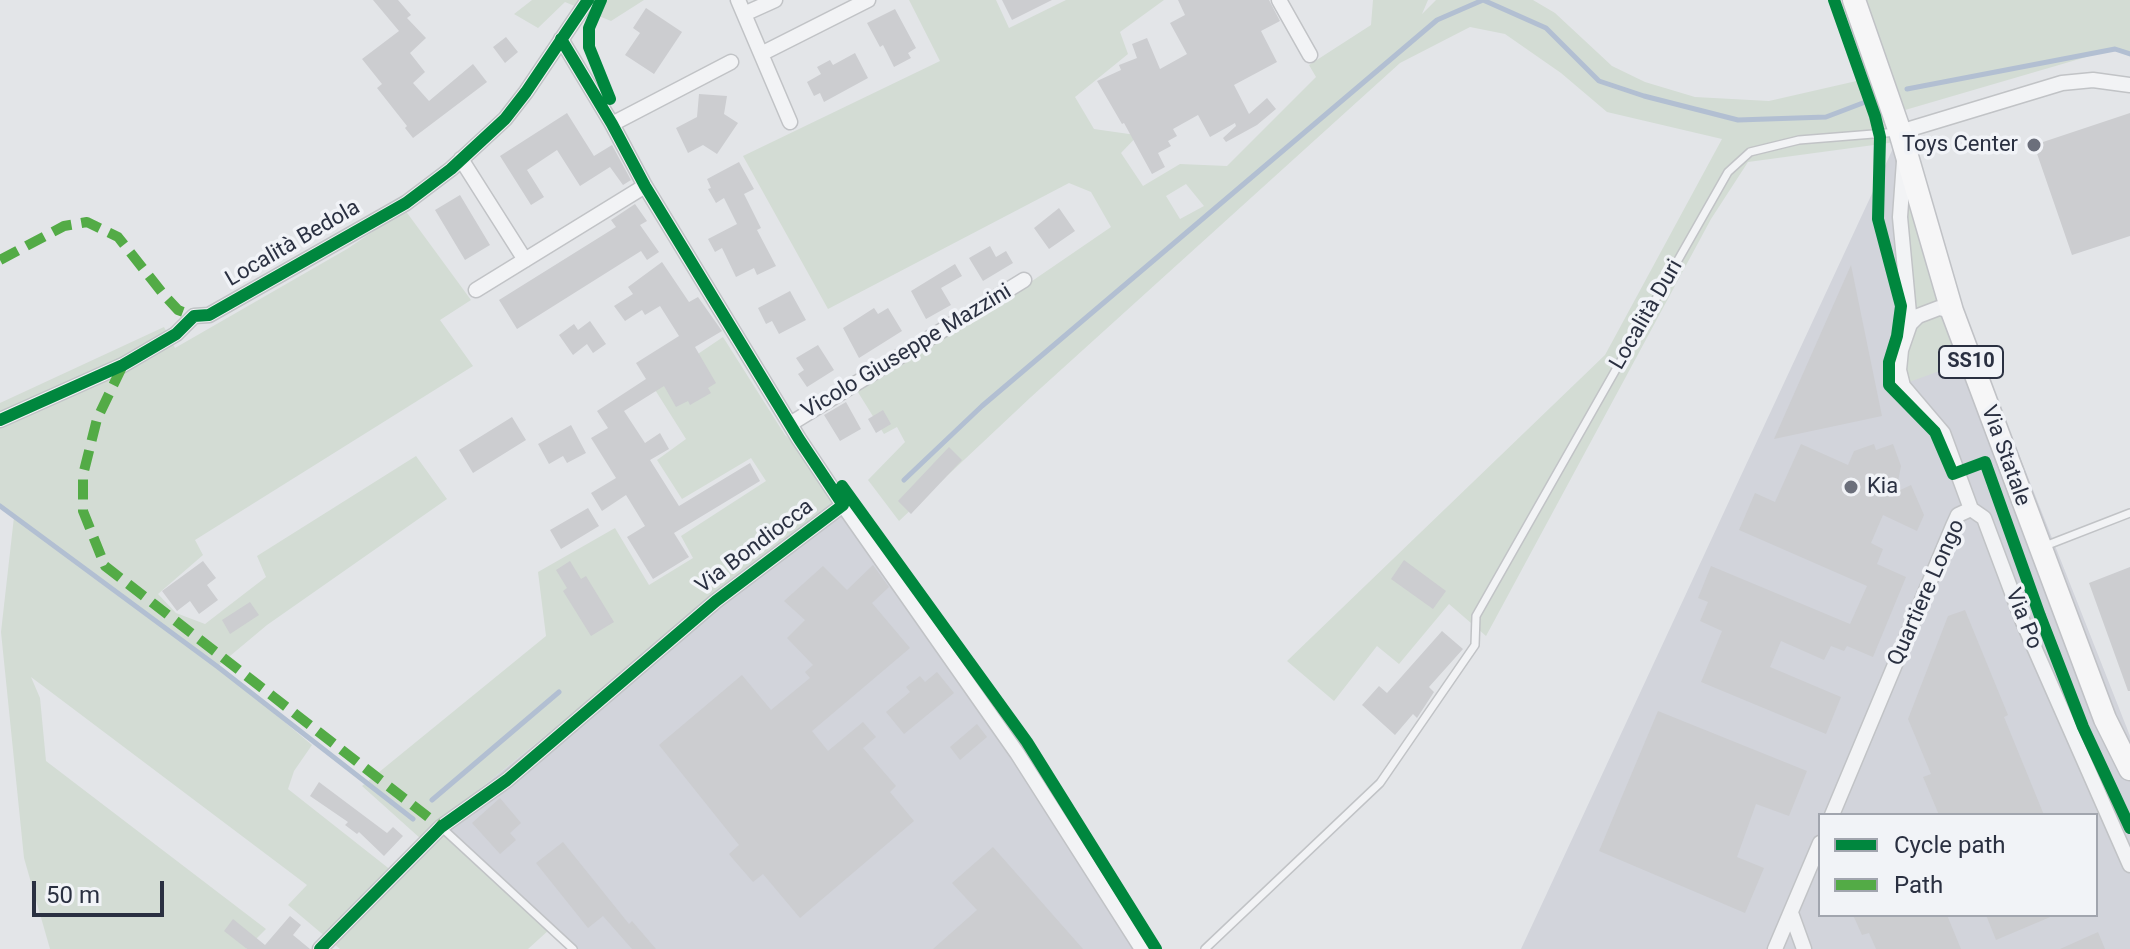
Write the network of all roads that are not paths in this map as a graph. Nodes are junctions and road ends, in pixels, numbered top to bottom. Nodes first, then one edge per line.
1 (588, 0) edge
2 (738, 0) edge
3 (775, 0) edge
4 (868, 0) edge
5 (1279, 0) edge
6 (1854, 0) edge
7 (744, 14) junction
8 (561, 39) junction
9 (761, 54) junction
10 (1310, 55) dead end
11 (731, 62) dead end
12 (2130, 85) edge
13 (790, 122) dead end
14 (612, 124) junction
15 (1903, 140) junction
16 (461, 159) junction
17 (645, 186) junction
18 (525, 260) junction
19 (1024, 280) dead end
20 (476, 290) dead end
21 (1952, 311) junction
22 (1910, 324) junction
23 (0, 420) edge
24 (790, 424) junction
25 (843, 505) junction
26 (1971, 509) junction
27 (2130, 513) edge
28 (2039, 549) junction
29 (2130, 769) edge
30 (1833, 813) edge
31 (441, 827) junction
32 (1818, 848) edge
33 (2130, 865) edge
34 (1791, 913) junction
35 (320, 949) edge
36 (573, 949) edge
37 (1142, 949) edge
38 (1205, 949) edge
39 (1775, 949) edge
40 (1804, 949) edge

1 - 8 street, Località Bedola
2 - 7 street
3 - 7 street
4 - 9 street
5 - 10 street
6 - 15 main road, Via Statale / SS10
7 - 9 street
8 - 14 street, Via Bondiocca
8 - 16 street, Località Bedola
9 - 13 street
11 - 14 street
12 - 15 street
14 - 17 street, Via Bondiocca
15 - 21 main road, Via Statale / SS10
15 - 22 street, Quartiere Longo
15 - 38 lane, Località Duri
16 - 18 street
16 - 23 street, Località Bedola
17 - 18 street
17 - 24 street, Via Bondiocca
18 - 20 street
19 - 24 street, Vicolo Giuseppe Mazzini
21 - 22 street
21 - 28 main road, Via Statale / SS10
22 - 26 street, Quartiere Longo
24 - 25 street, Via Bondiocca
25 - 31 street, Via Bondiocca
25 - 37 street
26 - 30 street, Quartiere Longo
26 - 33 street, Via Po
27 - 28 lane
28 - 29 main road, Via Statale / SS10
31 - 35 street, Via Bondiocca
31 - 36 lane
32 - 34 street
34 - 39 street
34 - 40 street

